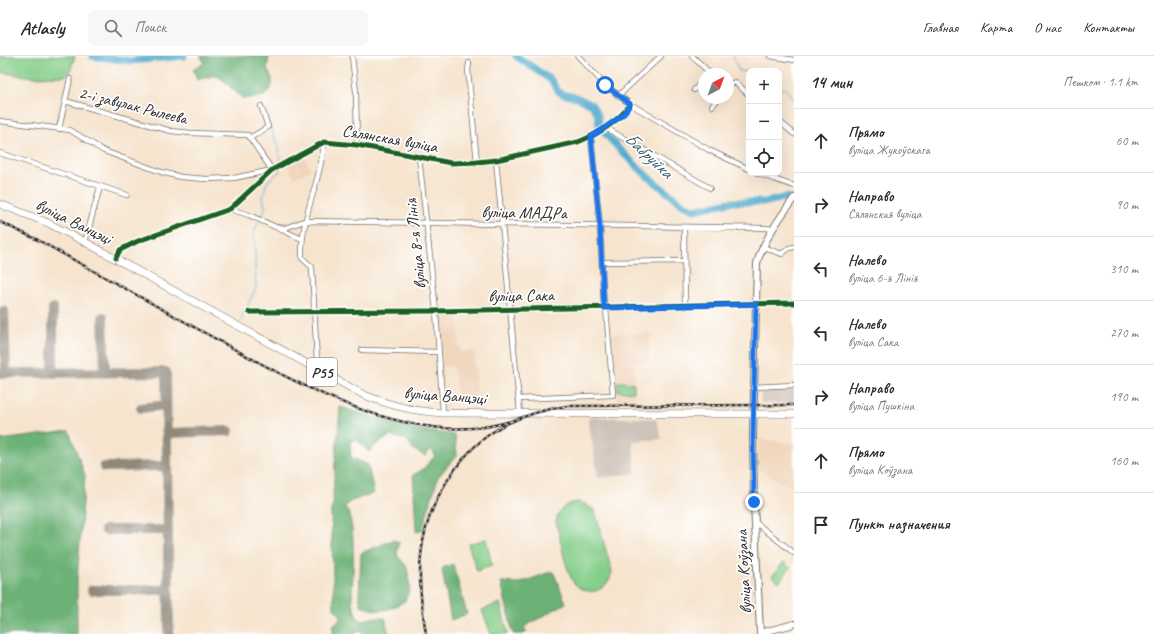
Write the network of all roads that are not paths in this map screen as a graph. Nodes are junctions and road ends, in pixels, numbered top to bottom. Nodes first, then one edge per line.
1 (352, 56) edge
2 (578, 56) edge
3 (661, 56) edge
4 (692, 56) edge
5 (770, 56) edge
6 (794, 60) edge
7 (469, 63) dead end
8 (704, 68) edge
9 (70, 79) dead end
10 (734, 82) edge
11 (698, 86) edge
12 (694, 90) dead end
13 (746, 92) edge
14 (618, 96) junction
15 (65, 101) junction
16 (630, 104) junction
17 (261, 106) dead end
18 (0, 120) edge
19 (782, 124) edge
20 (606, 128) junction
21 (59, 129) junction
22 (794, 134) edge
23 (591, 137) junction
24 (250, 138) junction
25 (324, 142) junction
26 (357, 145) junction
27 (0, 153) edge
28 (419, 157) junction
29 (496, 160) junction
30 (477, 162) junction
31 (746, 168) edge
32 (272, 170) junction
33 (766, 176) edge
34 (100, 186) junction
35 (794, 186) edge
36 (710, 188) dead end
37 (127, 195) dead end
38 (794, 198) edge
39 (0, 204) edge
40 (230, 209) junction
41 (304, 222) junction
42 (426, 223) junction
43 (503, 225) junction
44 (276, 227) junction
45 (600, 227) junction
46 (684, 227) junction
47 (772, 230) junction
48 (302, 239) junction
49 (85, 242) junction
50 (763, 246) junction
51 (794, 247) edge
52 (116, 258) junction
53 (684, 261) junction
54 (602, 262) junction
55 (794, 303) edge
56 (756, 304) junction
57 (685, 306) junction
58 (510, 308) junction
59 (605, 308) junction
60 (314, 310) junction
61 (436, 311) junction
62 (249, 312) dead end
63 (362, 350) dead end
64 (439, 352) junction
65 (315, 368) junction
66 (794, 385) edge
67 (754, 387) junction
68 (518, 399) junction
69 (443, 412) junction
70 (520, 413) junction
71 (754, 414) junction
72 (794, 414) edge
73 (755, 522) junction
74 (794, 553) edge
75 (794, 624) edge
76 (759, 633) edge

1 - 26 street
2 - 14 street
3 - 14 street
4 - 8 street
5 - 6 street
7 - 30 street
9 - 15 street, 2-і завулак Рылеева
10 - 13 street
11 - 12 street
14 - 16 street
15 - 21 street, 2-і завулак Рылеева
15 - 24 street, 2-і завулак Рылеева
16 - 20 street, Сялянская вуліца
16 - 31 street
17 - 24 street
18 - 21 street
19 - 22 street
20 - 23 street, Сялянская вуліца
20 - 36 street
21 - 32 street
23 - 29 street, Сялянская вуліца
23 - 45 street
24 - 32 street
25 - 26 street, Сялянская вуліца
25 - 32 street, Сялянская вуліца
25 - 41 street
26 - 28 street, Сялянская вуліца
27 - 34 street
28 - 30 street, Сялянская вуліца
28 - 42 street, вуліца 8-я Лінія
29 - 30 street, Сялянская вуліца
29 - 43 street
32 - 40 street, Сялянская вуліца
33 - 35 street
34 - 37 street
34 - 49 street
38 - 47 street, вуліца Коўзана
39 - 49 main road, вуліца Ванцэці / Р55
40 - 44 street
40 - 52 street, Сялянская вуліца
41 - 42 street, вуліца МАДРа
41 - 44 street, вуліца МАДРа
41 - 48 street
42 - 43 street, вуліца МАДРа
42 - 61 street, вуліца 8-я Лінія
43 - 45 street, вуліца МАДРа
43 - 58 street
44 - 48 street
45 - 46 street, вуліца МАДРа
45 - 54 street
46 - 47 street, вуліца МАДРа
46 - 53 street
47 - 50 street, вуліца Коўзана
48 - 60 street
49 - 52 main road, вуліца Ванцэці / Р55
50 - 51 street
50 - 56 street, вуліца Коўзана
52 - 65 main road, вуліца Ванцэці / Р55
53 - 54 street
53 - 57 street
54 - 59 street
55 - 56 street, вуліца Сака
56 - 57 street, вуліца Сака
56 - 67 street, вуліца Коўзана
57 - 59 street, вуліца Сака
58 - 59 street, вуліца Сака
58 - 61 street, вуліца Сака
58 - 68 street
59 - 68 street
60 - 61 street, вуліца Сака
60 - 62 street, вуліца Сака
60 - 65 street
61 - 64 street, вуліца 8-я Лінія
63 - 64 street
64 - 69 street, вуліца 8-я Лінія
65 - 69 main road, вуліца Ванцэці / Р55
66 - 67 street
67 - 71 street, вуліца Коўзана
68 - 70 street
69 - 70 main road, вуліца Ванцэці / Р55
70 - 71 main road, вуліца Ванцэці / Р55
71 - 72 main road, вуліца Ванцэці / Р55
71 - 73 street, вуліца Коўзана
73 - 74 street
73 - 76 street, вуліца Коўзана
75 - 76 street, вуліца Коўзана

